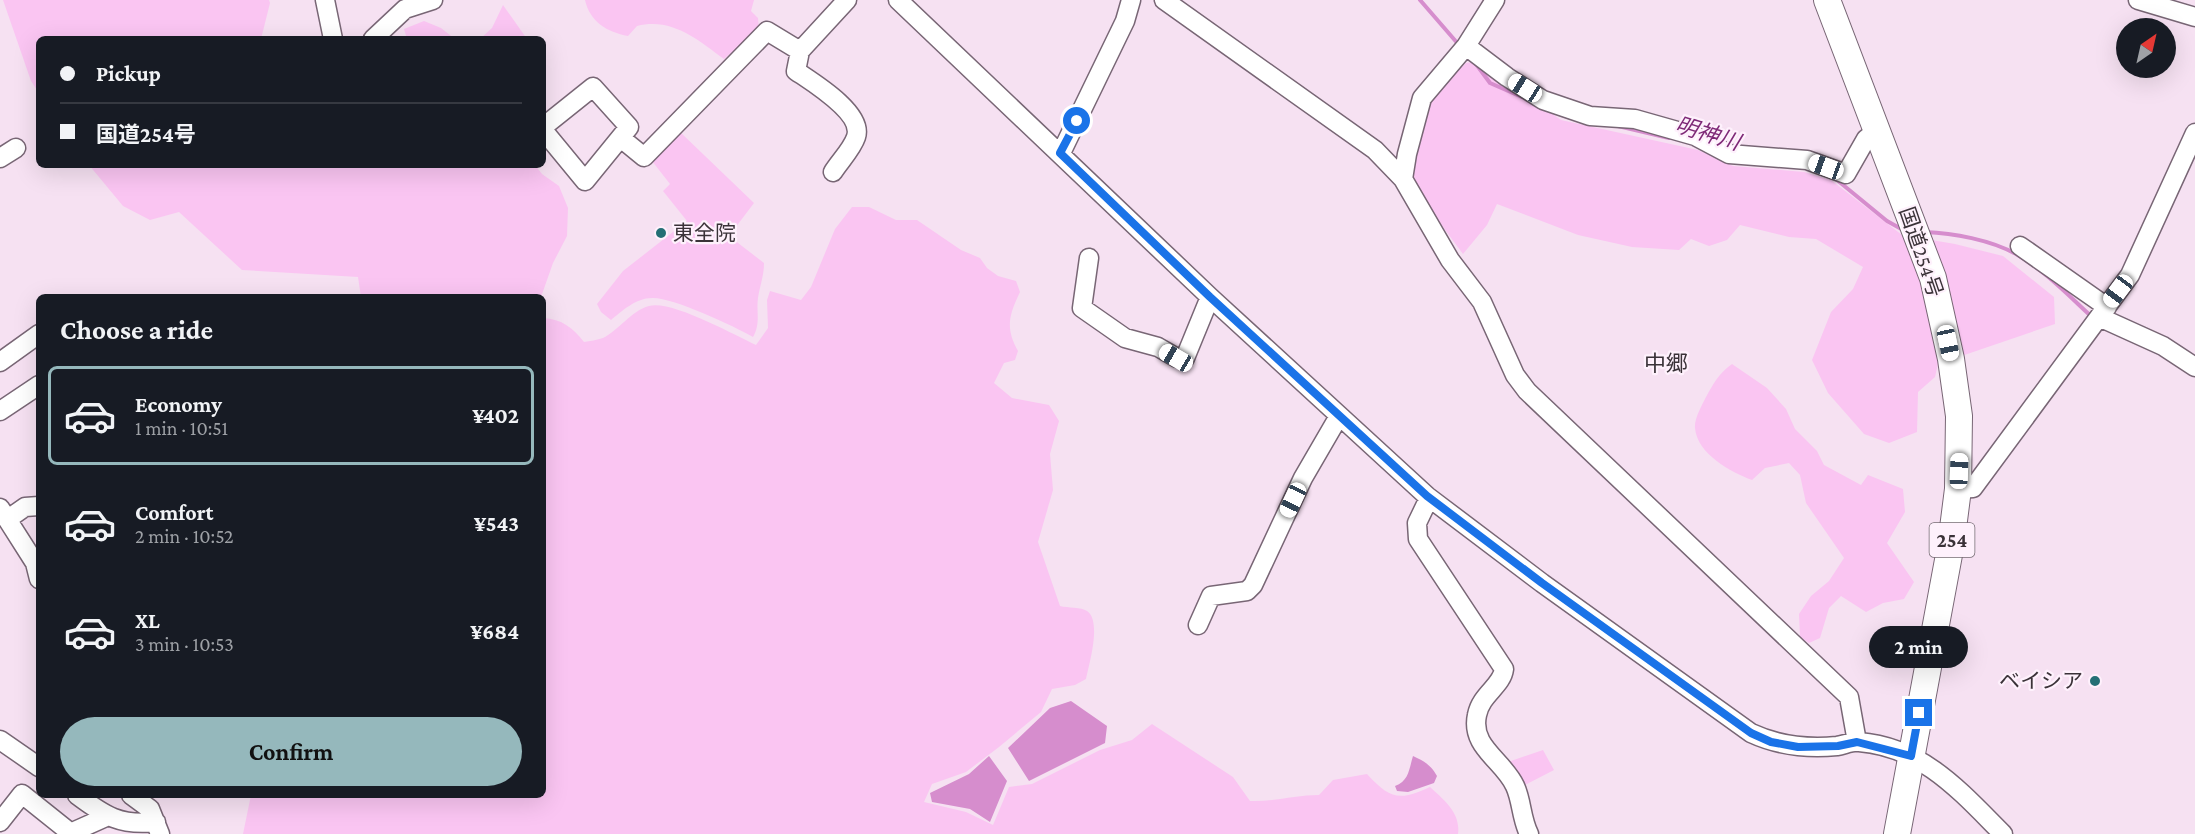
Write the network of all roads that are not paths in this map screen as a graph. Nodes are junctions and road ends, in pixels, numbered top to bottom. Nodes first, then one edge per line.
1 (325, 0) edge
2 (433, 0) edge
3 (847, 0) edge
4 (898, 0) edge
5 (1131, 0) edge
6 (1164, 0) edge
7 (1495, 0) edge
8 (1827, 0) edge
9 (2138, 0) edge
10 (404, 5) edge
11 (2195, 17) edge
12 (332, 36) edge
13 (376, 36) edge
14 (800, 51) junction
15 (1462, 51) junction
16 (546, 126) edge
17 (1876, 131) junction
18 (546, 133) edge
19 (2195, 133) edge
20 (622, 139) junction
21 (16, 148) dead end
22 (1060, 153) junction
23 (0, 158) edge
24 (833, 172) dead end
25 (1403, 179) junction
26 (2020, 246) dead end
27 (1089, 258) dead end
28 (1210, 297) junction
29 (2103, 312) junction
30 (36, 336) edge
31 (0, 362) edge
32 (2195, 367) edge
33 (36, 387) edge
34 (0, 411) edge
35 (1339, 416) junction
36 (1958, 489) junction
37 (1429, 498) junction
38 (36, 506) edge
39 (4, 513) edge
40 (36, 567) edge
41 (1198, 625) dead end
42 (0, 740) edge
43 (1857, 742) junction
44 (1911, 756) junction
45 (36, 760) edge
46 (81, 798) edge
47 (135, 798) edge
48 (106, 817) junction
49 (0, 822) edge
50 (158, 828) edge
51 (70, 833) edge
52 (1529, 834) edge
53 (1897, 834) edge
54 (2002, 834) edge

1 - 12 street
2 - 10 street
3 - 14 street
4 - 22 street
5 - 22 street
6 - 25 street
7 - 15 street
8 - 17 highway, 国道254号 / 254
9 - 11 street
10 - 13 street
14 - 20 street
14 - 24 street
15 - 17 street
15 - 25 street
16 - 20 street
17 - 36 highway, 国道254号 / 254
18 - 20 street
19 - 29 street
21 - 23 street
22 - 28 street
25 - 43 street
26 - 29 street
27 - 28 street
28 - 35 street
29 - 32 street
29 - 36 street
30 - 31 street
33 - 34 street
35 - 37 street
35 - 41 street
36 - 44 highway, 国道254号 / 254
37 - 43 street
37 - 52 street
38 - 39 street
39 - 40 street
42 - 45 street
43 - 44 street
44 - 53 highway, 国道254号 / 254
44 - 54 street
46 - 48 street
47 - 50 street
48 - 50 street
48 - 51 street
49 - 51 street

